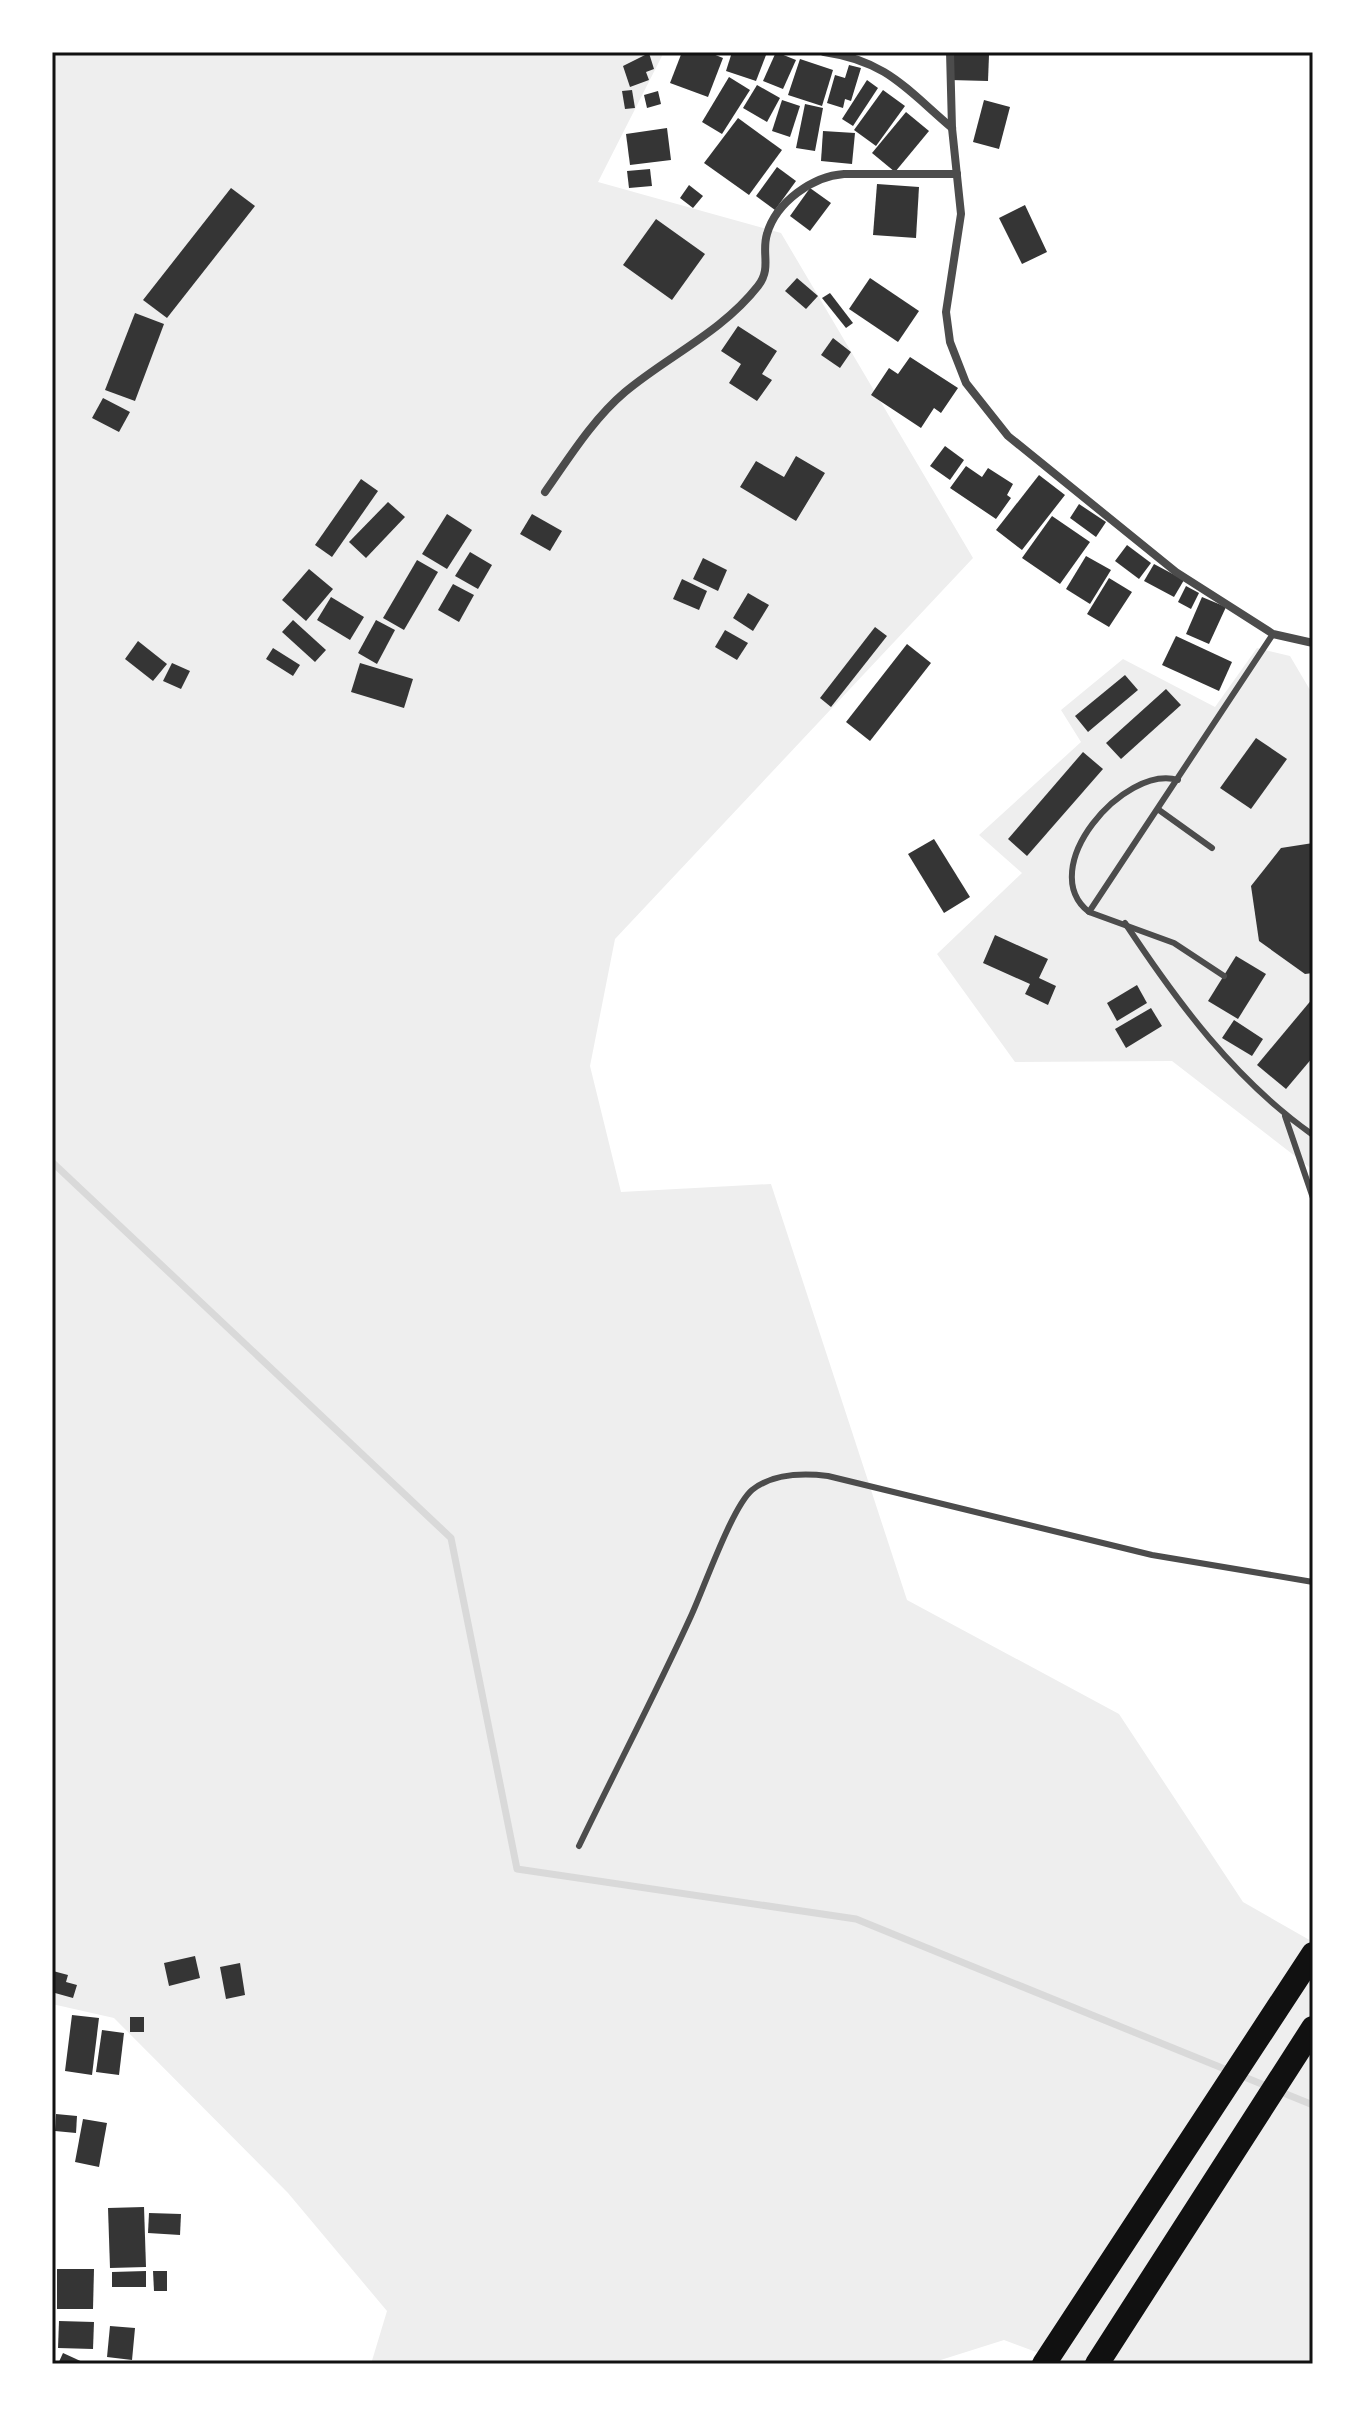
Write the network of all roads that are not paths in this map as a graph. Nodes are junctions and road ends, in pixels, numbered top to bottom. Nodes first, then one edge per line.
1 (824, 52) edge
2 (950, 52) edge
3 (952, 128) junction
4 (957, 174) junction
5 (545, 492) dead end
6 (1273, 634) junction
7 (1313, 643) edge
8 (1178, 780) junction
9 (1159, 810) junction
10 (1212, 848) dead end
11 (1089, 912) junction
12 (1125, 923) junction
13 (1224, 976) dead end
14 (1285, 1116) junction
15 (1313, 1135) edge
16 (1313, 1198) edge
17 (1313, 1582) edge
18 (579, 1846) dead end
19 (1313, 1954) edge
20 (1313, 2028) edge
21 (1044, 2364) edge
22 (1097, 2364) edge

1 - 3 street
2 - 3 street
3 - 4 street
4 - 5 street
4 - 6 street
6 - 7 street
6 - 8 lane
8 - 9 lane
8 - 11 lane
9 - 10 lane
9 - 11 lane
11 - 12 lane
12 - 13 lane
12 - 14 lane
14 - 15 lane
14 - 16 lane
17 - 18 lane
19 - 21 highway
20 - 22 highway

